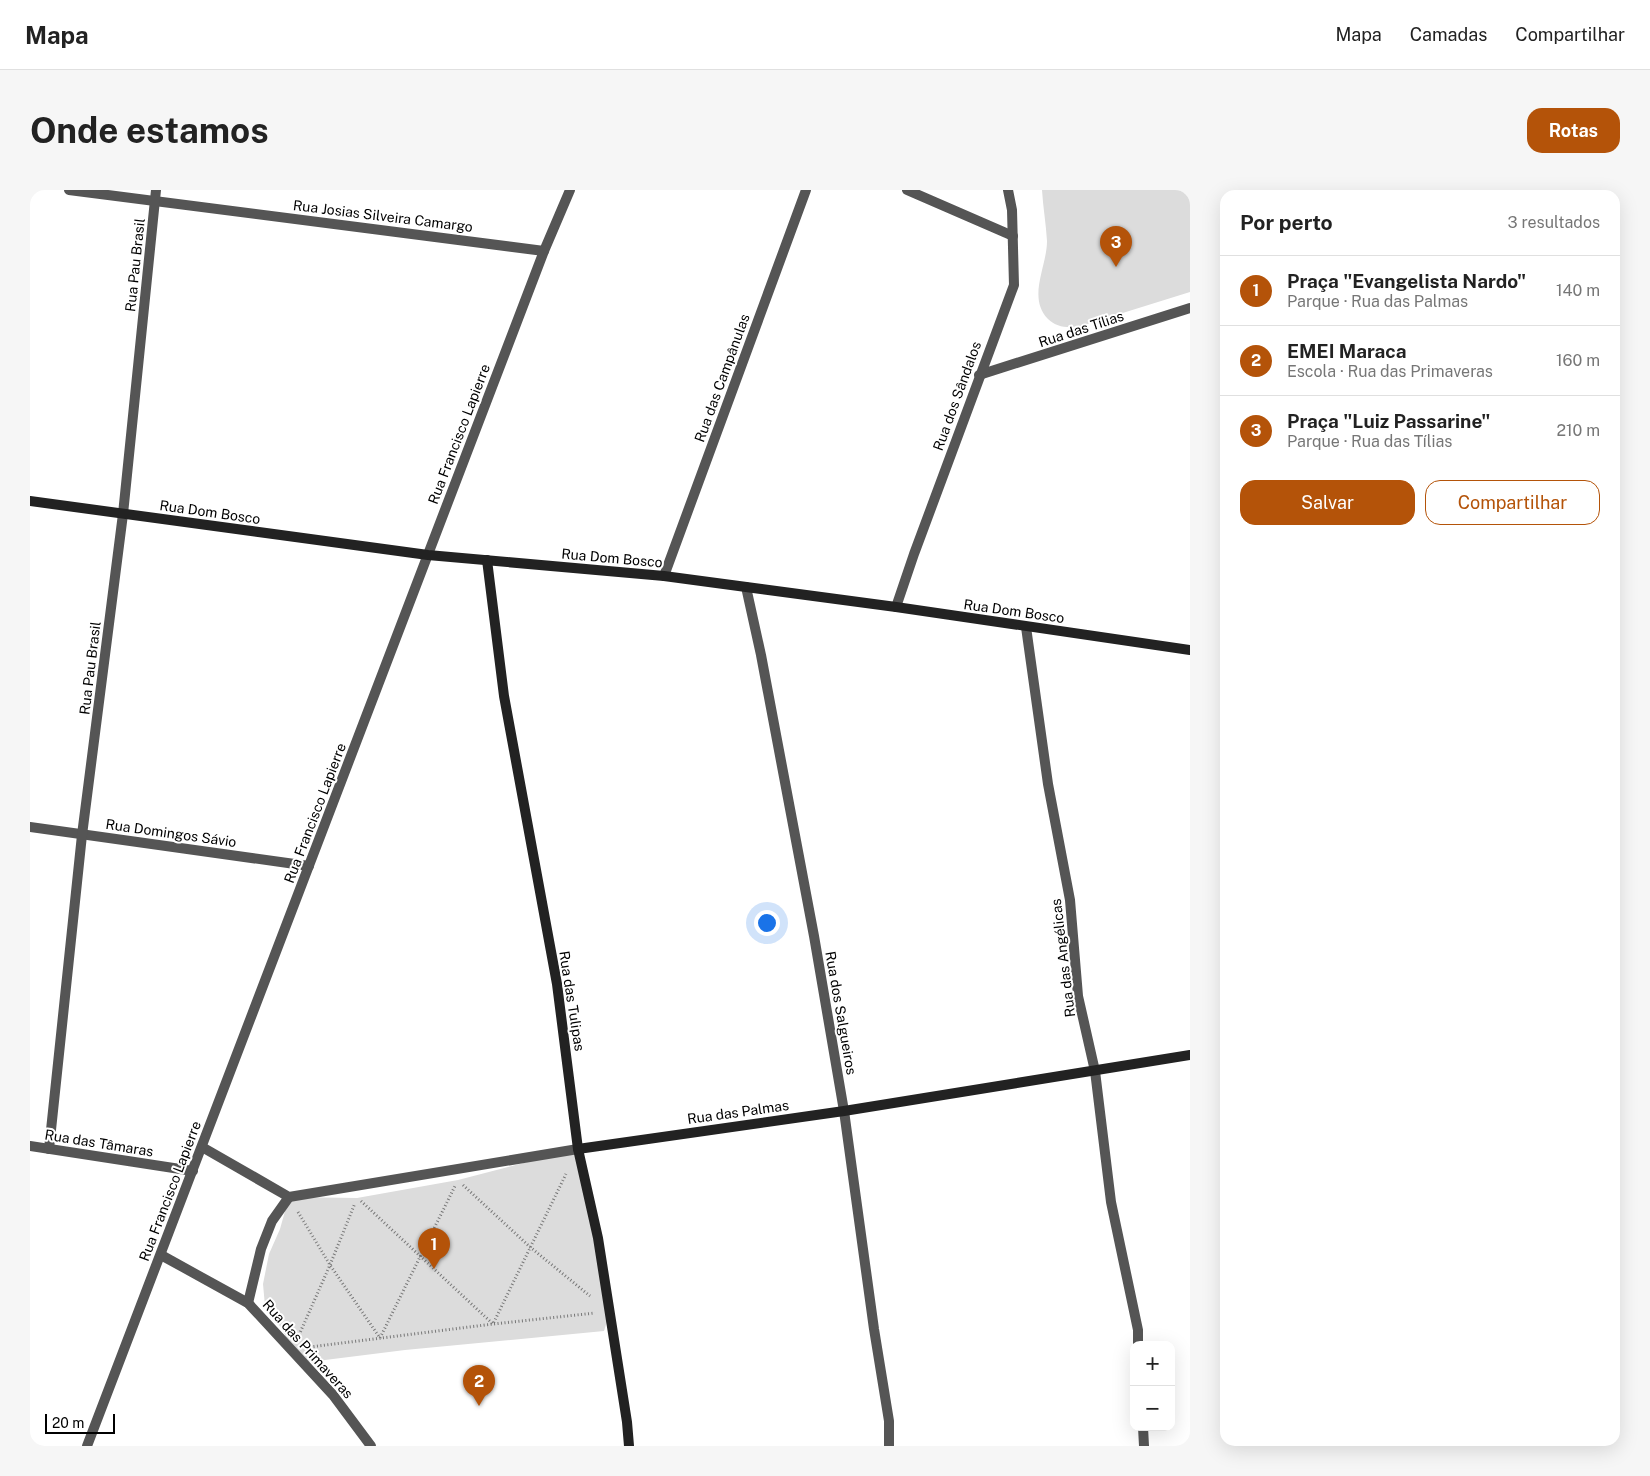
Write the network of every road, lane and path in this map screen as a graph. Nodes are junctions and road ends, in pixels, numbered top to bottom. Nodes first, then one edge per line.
1 (69, 190) edge
2 (156, 190) edge
3 (570, 190) edge
4 (806, 190) edge
5 (907, 190) edge
6 (1008, 190) edge
7 (155, 202) junction
8 (1013, 236) junction
9 (544, 250) junction
10 (1190, 308) edge
11 (979, 375) junction
12 (30, 502) edge
13 (123, 514) junction
14 (428, 555) junction
15 (487, 560) junction
16 (664, 576) junction
17 (746, 587) junction
18 (896, 607) junction
19 (1026, 627) junction
20 (1190, 650) edge
21 (30, 827) edge
22 (82, 835) junction
23 (309, 866) junction
24 (1190, 1055) edge
25 (1095, 1072) junction
26 (844, 1111) junction
27 (30, 1146) edge
28 (202, 1147) junction
29 (49, 1148) junction
30 (578, 1149) junction
31 (193, 1171) junction
32 (289, 1197) junction
33 (530, 1247) junction
34 (160, 1255) junction
35 (420, 1256) junction
36 (330, 1265) junction
37 (248, 1303) junction
38 (610, 1312) junction
39 (493, 1324) junction
40 (380, 1338) junction
41 (1138, 1341) edge
42 (292, 1349) junction
43 (1143, 1431) edge
44 (87, 1446) edge
45 (371, 1446) edge
46 (628, 1446) edge
47 (889, 1446) edge
48 (1144, 1446) edge

1 - 7 street, Rua Josias Silveira Camargo
2 - 7 street, Rua Pau Brasil
3 - 9 street, Rua Francisco Lapierre
4 - 16 street, Rua das Campânulas
5 - 8 street
6 - 8 street, Rua dos Sândalos
7 - 9 street, Rua Josias Silveira Camargo
7 - 13 street, Rua Pau Brasil
8 - 11 street, Rua dos Sândalos
9 - 14 street, Rua Francisco Lapierre
10 - 11 street, Rua das Tílias
11 - 18 street, Rua dos Sândalos
12 - 13 main road, Rua Dom Bosco
13 - 14 main road, Rua Dom Bosco
13 - 22 street, Rua Pau Brasil
14 - 15 main road, Rua Dom Bosco
14 - 23 street, Rua Francisco Lapierre
15 - 16 main road, Rua Dom Bosco
15 - 30 main road, Rua das Tulipas
16 - 17 main road, Rua Dom Bosco
17 - 18 main road, Rua Dom Bosco
17 - 26 street, Rua dos Salgueiros
18 - 19 main road, Rua Dom Bosco
19 - 20 main road, Rua Dom Bosco
19 - 25 street, Rua das Angélicas
21 - 22 street, Rua Domingos Sávio
22 - 23 street, Rua Domingos Sávio
22 - 29 street, Rua Pau Brasil
23 - 28 street, Rua Francisco Lapierre
24 - 25 main road, Rua das Palmas
25 - 26 main road, Rua das Palmas
25 - 41 street, Rua das Angélicas
26 - 30 main road, Rua das Palmas
26 - 47 street, Rua dos Salgueiros
27 - 29 street, Rua das Tâmaras
28 - 31 street, Rua Francisco Lapierre
28 - 32 street
29 - 31 street, Rua das Tâmaras
30 - 32 street, Rua das Palmas
30 - 33 path
30 - 38 main road, Rua das Tulipas
31 - 34 street, Rua Francisco Lapierre
32 - 36 path
32 - 37 street
33 - 35 path
33 - 38 path
33 - 39 path
34 - 37 street, Rua das Primaveras
34 - 44 street, Rua Francisco Lapierre
35 - 36 path
35 - 39 path
35 - 40 path
36 - 40 path
36 - 42 path
37 - 42 street, Rua das Primaveras
38 - 39 path
38 - 46 main road, Rua das Tulipas
39 - 40 path
40 - 42 path
42 - 45 street, Rua das Primaveras
43 - 48 street

